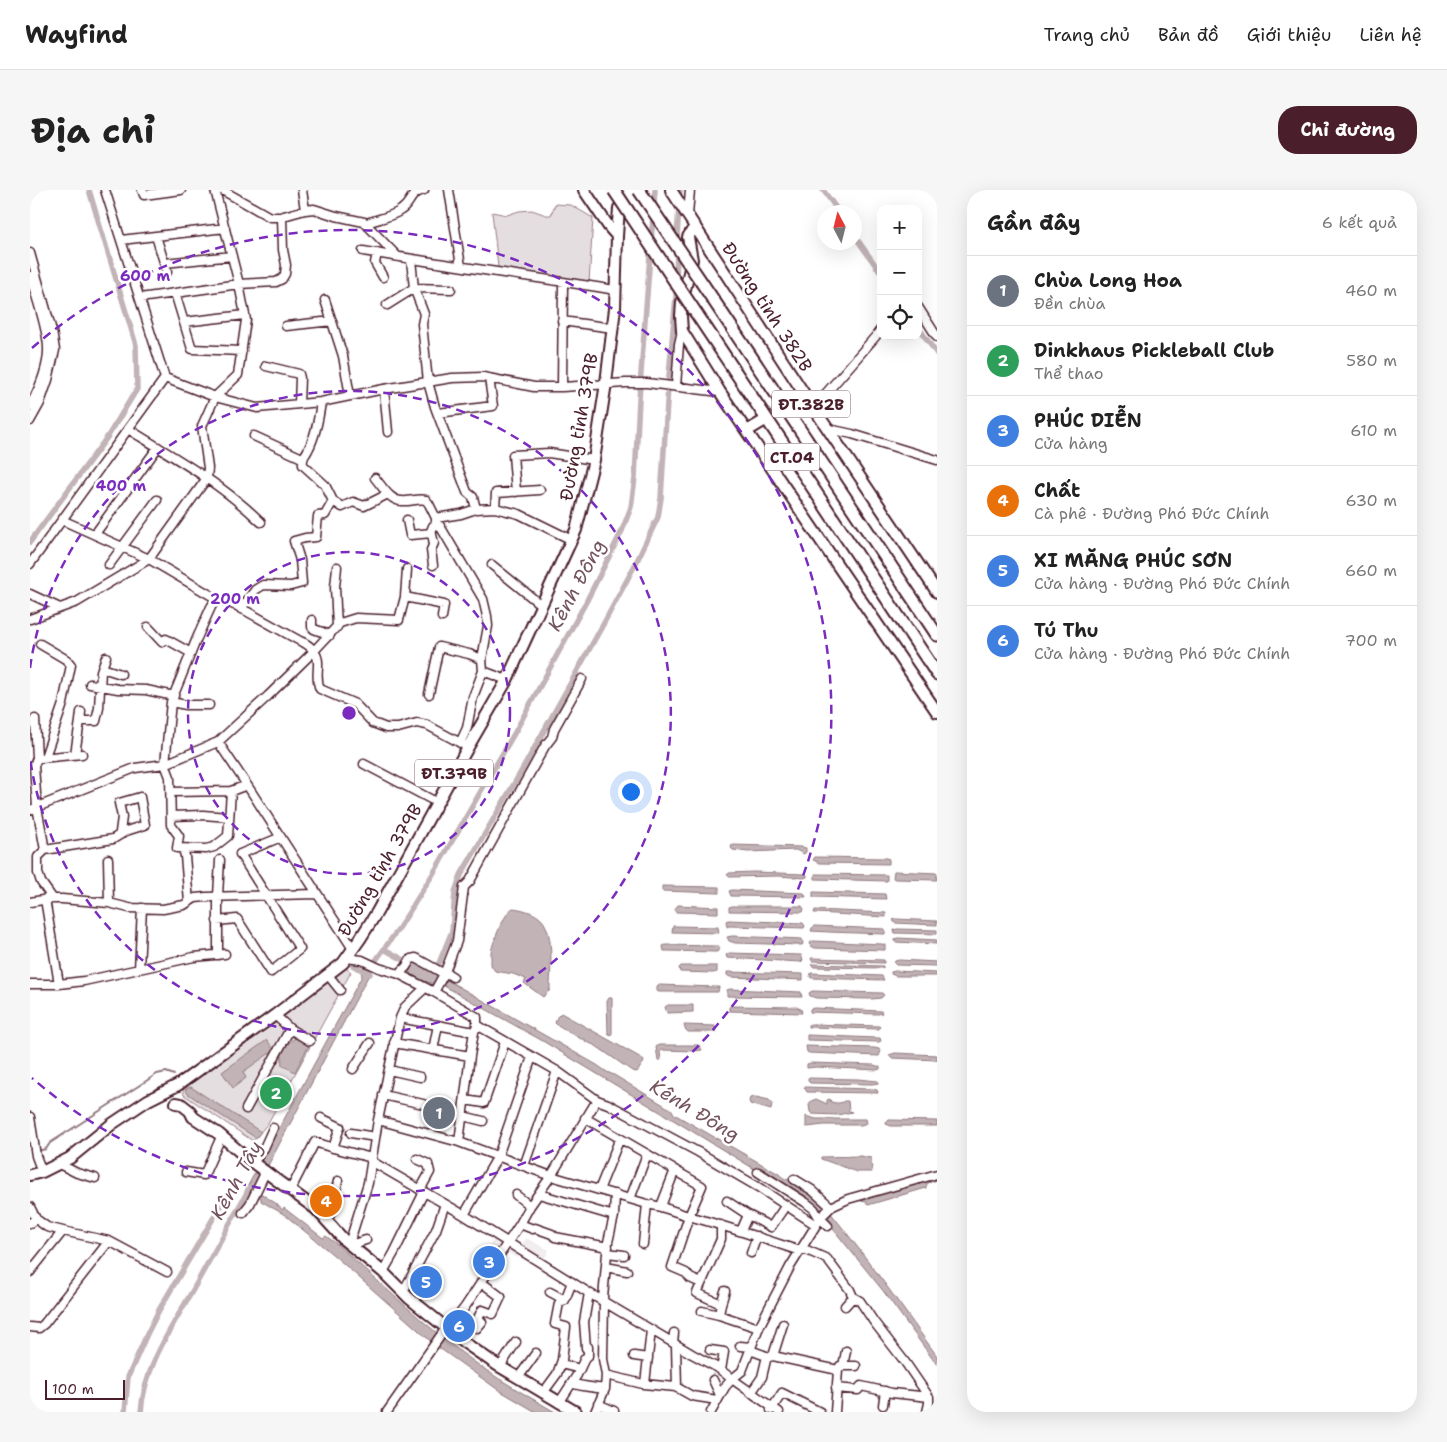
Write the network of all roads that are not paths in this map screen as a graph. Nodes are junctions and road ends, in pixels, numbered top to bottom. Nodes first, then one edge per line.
1 (105, 190) edge
2 (142, 190) edge
3 (181, 190) edge
4 (215, 190) edge
5 (222, 190) edge
6 (302, 190) edge
7 (424, 190) edge
8 (449, 190) edge
9 (584, 190) edge
10 (614, 190) edge
11 (639, 190) edge
12 (671, 190) edge
13 (690, 190) edge
14 (619, 208) dead end
15 (305, 210) junction
16 (687, 213) junction
17 (282, 217) junction
18 (367, 223) junction
19 (696, 226) junction
20 (225, 228) junction
21 (156, 236) junction
22 (617, 236) junction
23 (121, 240) junction
24 (363, 251) dead end
25 (30, 253) edge
26 (377, 253) junction
27 (232, 256) junction
28 (397, 256) junction
29 (411, 260) junction
30 (164, 263) junction
31 (461, 266) junction
32 (167, 272) dead end
33 (30, 276) edge
34 (383, 277) dead end
35 (563, 282) junction
36 (239, 284) junction
37 (414, 288) junction
38 (451, 289) dead end
39 (616, 290) junction
40 (175, 293) junction
41 (140, 298) junction
42 (325, 300) dead end
43 (387, 305) dead end
44 (44, 313) junction
45 (922, 313) edge
46 (245, 315) junction
47 (332, 321) junction
48 (562, 321) junction
49 (184, 322) junction
50 (286, 326) dead end
51 (613, 328) junction
52 (682, 331) junction
53 (877, 334) edge
54 (937, 337) edge
55 (242, 351) junction
56 (752, 360) junction
57 (266, 366) dead end
58 (165, 378) junction
59 (489, 378) junction
60 (428, 382) junction
61 (606, 383) junction
62 (675, 386) junction
63 (562, 387) junction
64 (384, 389) junction
65 (720, 392) junction
66 (803, 392) junction
67 (215, 396) junction
68 (350, 396) junction
69 (321, 402) junction
70 (791, 402) tunnel mouth
71 (299, 404) junction
72 (30, 406) edge
73 (814, 407) junction
74 (438, 413) junction
75 (30, 421) edge
76 (762, 422) tunnel mouth
77 (128, 429) junction
78 (829, 430) junction
79 (747, 431) junction
80 (388, 432) dead end
81 (254, 436) dead end
82 (158, 447) junction
83 (302, 458) junction
84 (594, 460) junction
85 (937, 460) edge
86 (207, 478) junction
87 (375, 478) dead end
88 (540, 490) dead end
89 (516, 492) junction
90 (388, 494) junction
91 (157, 500) dead end
92 (333, 501) junction
93 (495, 508) junction
94 (476, 510) junction
95 (62, 520) junction
96 (407, 520) dead end
97 (436, 521) junction
98 (261, 522) dead end
99 (432, 533) junction
100 (95, 534) junction
101 (572, 540) junction
102 (122, 547) junction
103 (149, 559) junction
104 (30, 564) edge
105 (108, 565) dead end
106 (433, 565) dead end
107 (492, 565) dead end
108 (338, 567) dead end
109 (407, 569) dead end
110 (937, 592) edge
111 (30, 594) edge
112 (404, 597) junction
113 (218, 598) junction
114 (888, 601) junction
115 (46, 602) junction
116 (542, 605) junction
117 (60, 608) junction
118 (242, 609) junction
119 (442, 617) dead end
120 (33, 618) edge
121 (312, 620) dead end
122 (148, 626) dead end
123 (937, 626) edge
124 (337, 627) junction
125 (330, 635) junction
126 (937, 635) edge
127 (40, 644) dead end
128 (314, 652) junction
129 (191, 653) junction
130 (106, 657) dead end
131 (482, 659) junction
132 (102, 668) junction
133 (482, 671) junction
134 (121, 674) dead end
135 (937, 674) edge
136 (507, 680) junction
137 (582, 680) dead end
138 (937, 682) edge
139 (90, 684) dead end
140 (100, 686) junction
141 (429, 694) dead end
142 (172, 699) junction
143 (209, 705) dead end
144 (81, 712) dead end
145 (937, 712) edge
146 (35, 719) dead end
147 (80, 721) junction
148 (33, 729) edge
149 (218, 742) junction
150 (464, 745) junction
151 (41, 758) junction
152 (165, 764) junction
153 (364, 764) dead end
154 (247, 785) junction
155 (231, 790) junction
156 (171, 792) junction
157 (438, 802) junction
158 (33, 809) edge
159 (171, 816) junction
160 (229, 817) junction
161 (120, 832) dead end
162 (281, 837) junction
163 (183, 849) junction
164 (45, 850) junction
165 (108, 859) dead end
166 (220, 860) dead end
167 (317, 894) junction
168 (266, 895) junction
169 (218, 896) junction
170 (49, 899) junction
171 (30, 902) edge
172 (189, 902) junction
173 (109, 903) junction
174 (142, 908) junction
175 (217, 922) junction
176 (353, 949) junction
177 (346, 958) junction
178 (139, 969) junction
179 (445, 973) junction
180 (399, 974) junction
181 (328, 975) junction
182 (453, 977) dead end
183 (30, 984) edge
184 (59, 984) junction
185 (425, 988) junction
186 (340, 990) dead end
187 (434, 992) junction
188 (275, 1014) junction
189 (400, 1018) junction
190 (438, 1025) junction
191 (476, 1028) junction
192 (290, 1029) junction
193 (310, 1041) dead end
194 (505, 1042) junction
195 (370, 1043) dead end
196 (394, 1043) junction
197 (432, 1050) junction
198 (470, 1056) junction
199 (532, 1057) junction
200 (353, 1069) dead end
201 (389, 1070) junction
202 (557, 1071) junction
203 (420, 1077) dead end
204 (166, 1092) junction
205 (383, 1095) junction
206 (465, 1100) junction
207 (597, 1100) junction
208 (423, 1104) dead end
209 (246, 1109) dead end
210 (463, 1116) junction
211 (30, 1117) edge
212 (322, 1118) dead end
213 (585, 1118) junction
214 (378, 1120) junction
215 (483, 1121) dead end
216 (273, 1128) dead end
217 (352, 1133) dead end
218 (221, 1137) junction
219 (375, 1137) junction
220 (620, 1138) junction
221 (460, 1142) junction
222 (332, 1148) junction
223 (647, 1154) junction
224 (498, 1156) junction
225 (416, 1158) dead end
226 (371, 1159) junction
227 (255, 1161) junction
228 (59, 1164) junction
229 (524, 1166) junction
230 (676, 1170) junction
231 (42, 1172) junction
232 (186, 1172) dead end
233 (267, 1172) junction
234 (758, 1172) dead end
235 (30, 1174) edge
236 (937, 1174) edge
237 (551, 1176) junction
238 (96, 1178) dead end
239 (794, 1179) dead end
240 (338, 1181) dead end
241 (291, 1190) junction
242 (599, 1190) junction
243 (422, 1191) junction
244 (539, 1194) junction
245 (615, 1194) junction
246 (516, 1195) dead end
247 (630, 1199) junction
248 (727, 1201) dead end
249 (446, 1204) junction
250 (647, 1204) junction
251 (786, 1205) junction
252 (530, 1206) junction
253 (661, 1206) junction
254 (30, 1207) edge
255 (830, 1208) junction
256 (243, 1213) dead end
257 (464, 1215) junction
258 (748, 1215) junction
259 (614, 1216) junction
260 (689, 1216) junction
261 (835, 1217) dead end
262 (819, 1220) junction
263 (33, 1221) edge
264 (326, 1221) junction
265 (520, 1224) junction
266 (721, 1225) junction
267 (828, 1226) dead end
268 (63, 1231) junction
269 (741, 1231) junction
270 (757, 1236) junction
271 (366, 1240) dead end
272 (109, 1241) junction
273 (507, 1243) junction
274 (350, 1244) junction
275 (643, 1244) dead end
276 (608, 1247) junction
277 (801, 1250) junction
278 (751, 1254) dead end
279 (624, 1255) dead end
280 (532, 1258) junction
281 (527, 1266) dead end
282 (606, 1268) junction
283 (627, 1271) dead end
284 (30, 1272) edge
285 (167, 1272) dead end
286 (383, 1272) junction
287 (481, 1282) junction
288 (572, 1282) junction
289 (701, 1283) junction
290 (725, 1291) dead end
291 (403, 1292) junction
292 (550, 1292) dead end
293 (589, 1294) junction
294 (853, 1297) junction
295 (566, 1300) junction
296 (469, 1302) junction
297 (604, 1302) junction
298 (721, 1304) junction
299 (845, 1306) dead end
300 (482, 1310) junction
301 (702, 1311) dead end
302 (720, 1315) junction
303 (783, 1324) dead end
304 (30, 1327) edge
305 (759, 1328) junction
306 (651, 1330) junction
307 (445, 1331) junction
308 (674, 1333) dead end
309 (459, 1338) junction
310 (516, 1342) dead end
311 (674, 1344) junction
312 (740, 1346) dead end
313 (751, 1349) junction
314 (710, 1350) dead end
315 (846, 1350) dead end
316 (536, 1352) dead end
317 (634, 1356) dead end
318 (770, 1356) junction
319 (648, 1358) junction
320 (561, 1364) junction
321 (856, 1366) dead end
322 (500, 1367) junction
323 (840, 1368) junction
324 (580, 1369) junction
325 (721, 1370) junction
326 (606, 1375) junction
327 (518, 1378) junction
328 (732, 1379) junction
329 (713, 1380) dead end
330 (572, 1383) junction
331 (645, 1384) junction
332 (677, 1388) junction
333 (836, 1388) junction
334 (605, 1389) junction
335 (885, 1391) junction
336 (544, 1393) junction
337 (751, 1393) junction
338 (719, 1397) junction
339 (929, 1397) junction
340 (559, 1403) junction
341 (598, 1404) junction
342 (883, 1405) dead end
343 (614, 1410) dead end
344 (774, 1411) edge
345 (387, 1412) edge
346 (576, 1412) edge
347 (594, 1412) edge
348 (711, 1412) edge
349 (820, 1412) edge
350 (835, 1412) edge
351 (927, 1412) edge

1 - 23 street
2 - 3 street
4 - 20 street
5 - 17 street
6 - 15 street
7 - 18 street
8 - 31 street
9 - 22 main road
10 - 114 highway, CT.04, bridge
11 - 56 highway, CT.04, bridge
12 - 16 main road, Đường tỉnh 382B / ĐT.382B
13 - 16 street
14 - 22 main road, Đường tỉnh 379B / ĐT.379B
15 - 17 street
15 - 18 street
16 - 19 main road, Đường tỉnh 382B / ĐT.382B
17 - 36 street
18 - 28 street
19 - 52 main road
19 - 66 main road, Đường tỉnh 382B / ĐT.382B
20 - 21 street
20 - 27 street
21 - 23 street
21 - 30 street
22 - 39 main road, Đường tỉnh 379B / ĐT.379B
23 - 41 street
24 - 26 street
25 - 44 street
26 - 28 street
26 - 34 street
27 - 30 street
27 - 36 street
28 - 29 street
29 - 31 street
29 - 37 street
30 - 32 street
31 - 35 street
33 - 44 street
35 - 39 street
35 - 48 street
36 - 40 street
36 - 46 street
37 - 38 street
37 - 43 street
37 - 60 street
39 - 51 main road, Đường tỉnh 379B / ĐT.379B
40 - 41 street
40 - 49 street
41 - 58 street
42 - 47 street
44 - 72 street
44 - 75 street
45 - 54 street
46 - 49 street
46 - 55 street
47 - 50 street
47 - 68 street
48 - 51 street
48 - 63 street
49 - 55 street
51 - 61 main road, Đường tỉnh 379B / ĐT.379B
52 - 62 street
52 - 65 main road
53 - 73 street
55 - 67 street
56 - 123 highway
56 - 126 highway, CT.04
57 - 71 street
58 - 67 street
58 - 77 street
59 - 60 street
59 - 63 street
59 - 74 street
60 - 64 street
60 - 74 street
61 - 62 street
61 - 63 street
61 - 84 main road, Đường tỉnh 379B / ĐT.379B
62 - 65 street
64 - 68 street
64 - 80 street
65 - 79 main road
66 - 70 main road
66 - 73 main road, Đường tỉnh 382B / ĐT.382B
67 - 71 street
67 - 86 street
68 - 69 street
69 - 71 street
69 - 83 street
73 - 78 main road, Đường tỉnh 382B / ĐT.382B
74 - 94 street
76 - 79 main road
77 - 82 street
77 - 95 street
78 - 85 street
78 - 110 main road, Đường tỉnh 382B / ĐT.382B
79 - 145 main road
81 - 83 street
82 - 86 street
82 - 100 street
83 - 92 street
84 - 89 street
84 - 101 main road, Đường tỉnh 379B / ĐT.379B
86 - 98 street
86 - 103 street
87 - 90 street
88 - 89 street
89 - 93 street
90 - 92 street
90 - 97 street
91 - 102 street
92 - 118 street
93 - 94 street
93 - 101 street
94 - 97 street
95 - 100 street
95 - 104 street
96 - 99 street
97 - 99 street
97 - 131 street
99 - 106 street
100 - 102 street
101 - 116 main road, Đường tỉnh 379B / ĐT.379B
102 - 103 street
102 - 105 street
103 - 113 street
103 - 117 street
107 - 116 street
108 - 124 street
109 - 112 street
111 - 115 street
112 - 119 street
112 - 124 street
113 - 118 street
113 - 129 street
114 - 135 highway, CT.04
114 - 138 highway
115 - 117 street
115 - 120 street
116 - 136 main road, Đường tỉnh 379B / ĐT.379B
117 - 120 street
118 - 128 street
121 - 125 street
122 - 129 street
124 - 125 street
125 - 128 street
127 - 151 street
128 - 149 street
128 - 150 street
129 - 142 street
130 - 132 street
131 - 133 street
131 - 141 street
132 - 134 street
132 - 140 street
133 - 136 street
133 - 150 street
136 - 150 main road, Đường tỉnh 379B / ĐT.379B
137 - 179 street
139 - 140 street
140 - 142 street
140 - 147 street
142 - 143 street
142 - 152 street
144 - 147 street
146 - 148 street
147 - 151 street
148 - 151 street
149 - 152 street
149 - 154 street
150 - 157 main road, Đường tỉnh 379B / ĐT.379B
151 - 158 street
152 - 156 street
152 - 158 street
153 - 157 street
154 - 155 street
154 - 162 street
155 - 156 street
155 - 160 street
156 - 159 street
157 - 176 main road, Đường tỉnh 379B / ĐT.379B
158 - 164 street
159 - 160 street
159 - 163 street
160 - 163 street
161 - 164 street
162 - 167 street
162 - 168 street
163 - 172 street
164 - 170 street
165 - 173 street
166 - 169 street
167 - 168 street
167 - 176 street
168 - 169 street
168 - 175 street
169 - 172 street
169 - 175 street
170 - 171 street
170 - 173 street
170 - 184 street
172 - 174 street
173 - 174 street
174 - 178 street
175 - 178 street
176 - 177 main road, Đường tỉnh 379B / ĐT.379B
177 - 180 street
177 - 181 main road, Đường tỉnh 379B / ĐT.379B
178 - 184 street
179 - 180 street
179 - 182 street
179 - 187 street
180 - 185 street
181 - 186 street
181 - 188 main road, Đường tỉnh 379B / ĐT.379B
183 - 184 street
185 - 187 street
185 - 189 street
187 - 191 street
188 - 192 street
188 - 204 main road, Đường tỉnh 379B / ĐT.379B
189 - 190 street
189 - 196 street
190 - 191 street
190 - 197 street
191 - 194 street
191 - 198 street
192 - 193 street
192 - 209 street
194 - 199 street
194 - 206 street
195 - 200 street
196 - 197 street
196 - 201 street
197 - 198 street
198 - 206 street
199 - 202 street
199 - 224 street
201 - 203 street
201 - 205 street
202 - 207 street
202 - 229 street
204 - 218 main road
204 - 228 main road, Đường tỉnh 379B / ĐT.379B
205 - 208 street
205 - 214 street
206 - 210 street
207 - 213 street
207 - 251 street
210 - 215 street
210 - 221 street
211 - 231 street
212 - 222 street
213 - 220 street
213 - 237 street
214 - 219 street
214 - 221 street
216 - 227 street
217 - 219 street
218 - 227 main road
218 - 232 street
219 - 226 street
220 - 223 street
220 - 242 street
221 - 224 street
222 - 226 street
222 - 241 street
223 - 230 street
223 - 247 street
224 - 229 street
224 - 257 street
225 - 243 street
226 - 243 street
226 - 274 street
227 - 233 main road
228 - 231 main road, Đường tỉnh 379B / ĐT.379B
228 - 238 street
229 - 237 street
230 - 253 street
230 - 260 street
231 - 235 main road, Đường tỉnh 379B / ĐT.379B
233 - 241 main road
233 - 256 street
234 - 262 street
236 - 255 street
237 - 242 street
237 - 244 street
239 - 255 street
240 - 264 street
241 - 264 main road
242 - 245 street
243 - 249 street
243 - 286 street
244 - 252 street
244 - 259 street
245 - 247 street
245 - 259 street
246 - 252 street
247 - 250 street
248 - 258 street
249 - 257 street
249 - 291 street
250 - 253 street
250 - 275 street
251 - 258 street
251 - 262 street
252 - 265 street
253 - 260 street
254 - 263 street
255 - 261 street
255 - 262 street
257 - 273 street
258 - 269 street
259 - 276 street
260 - 266 street
260 - 289 street
262 - 267 street
262 - 277 street
263 - 268 street
264 - 274 main road
265 - 273 street
265 - 276 street
266 - 269 street
266 - 289 street
268 - 272 street
268 - 284 street
269 - 270 street
270 - 277 street
270 - 278 street
271 - 274 street
272 - 285 street
272 - 304 street
273 - 280 street
273 - 287 street
274 - 286 main road
276 - 279 street
276 - 282 street
277 - 294 street
277 - 305 street
280 - 281 street
280 - 288 street
282 - 283 street
282 - 297 street
286 - 291 main road
287 - 296 street
287 - 300 street
288 - 293 street
288 - 295 street
289 - 298 street
290 - 298 street
291 - 307 main road
292 - 295 street
293 - 297 street
293 - 324 street
294 - 299 street
294 - 339 street
295 - 320 street
296 - 300 street
296 - 307 street
297 - 306 street
297 - 326 street
298 - 302 street
300 - 309 street
301 - 302 street
302 - 305 street
303 - 318 street
305 - 313 street
306 - 311 street
306 - 319 street
307 - 309 main road
307 - 345 street
308 - 311 street
309 - 322 main road
310 - 322 street
311 - 325 street
311 - 332 street
312 - 313 street
313 - 318 street
313 - 328 street
314 - 325 street
315 - 323 street
316 - 327 street
317 - 319 street
318 - 323 street
318 - 337 street
319 - 331 street
320 - 324 street
320 - 336 street
321 - 323 street
322 - 327 main road
323 - 333 street
324 - 330 street
325 - 328 street
326 - 331 street
326 - 334 street
327 - 336 main road
328 - 337 street
328 - 338 street
329 - 338 street
330 - 334 street
330 - 340 street
331 - 332 street
332 - 338 street
333 - 335 street
333 - 350 street
334 - 341 street
335 - 339 street
335 - 342 street
336 - 340 main road
337 - 344 street
338 - 348 street
339 - 351 street
340 - 346 main road
341 - 343 street
341 - 347 street
344 - 349 street

